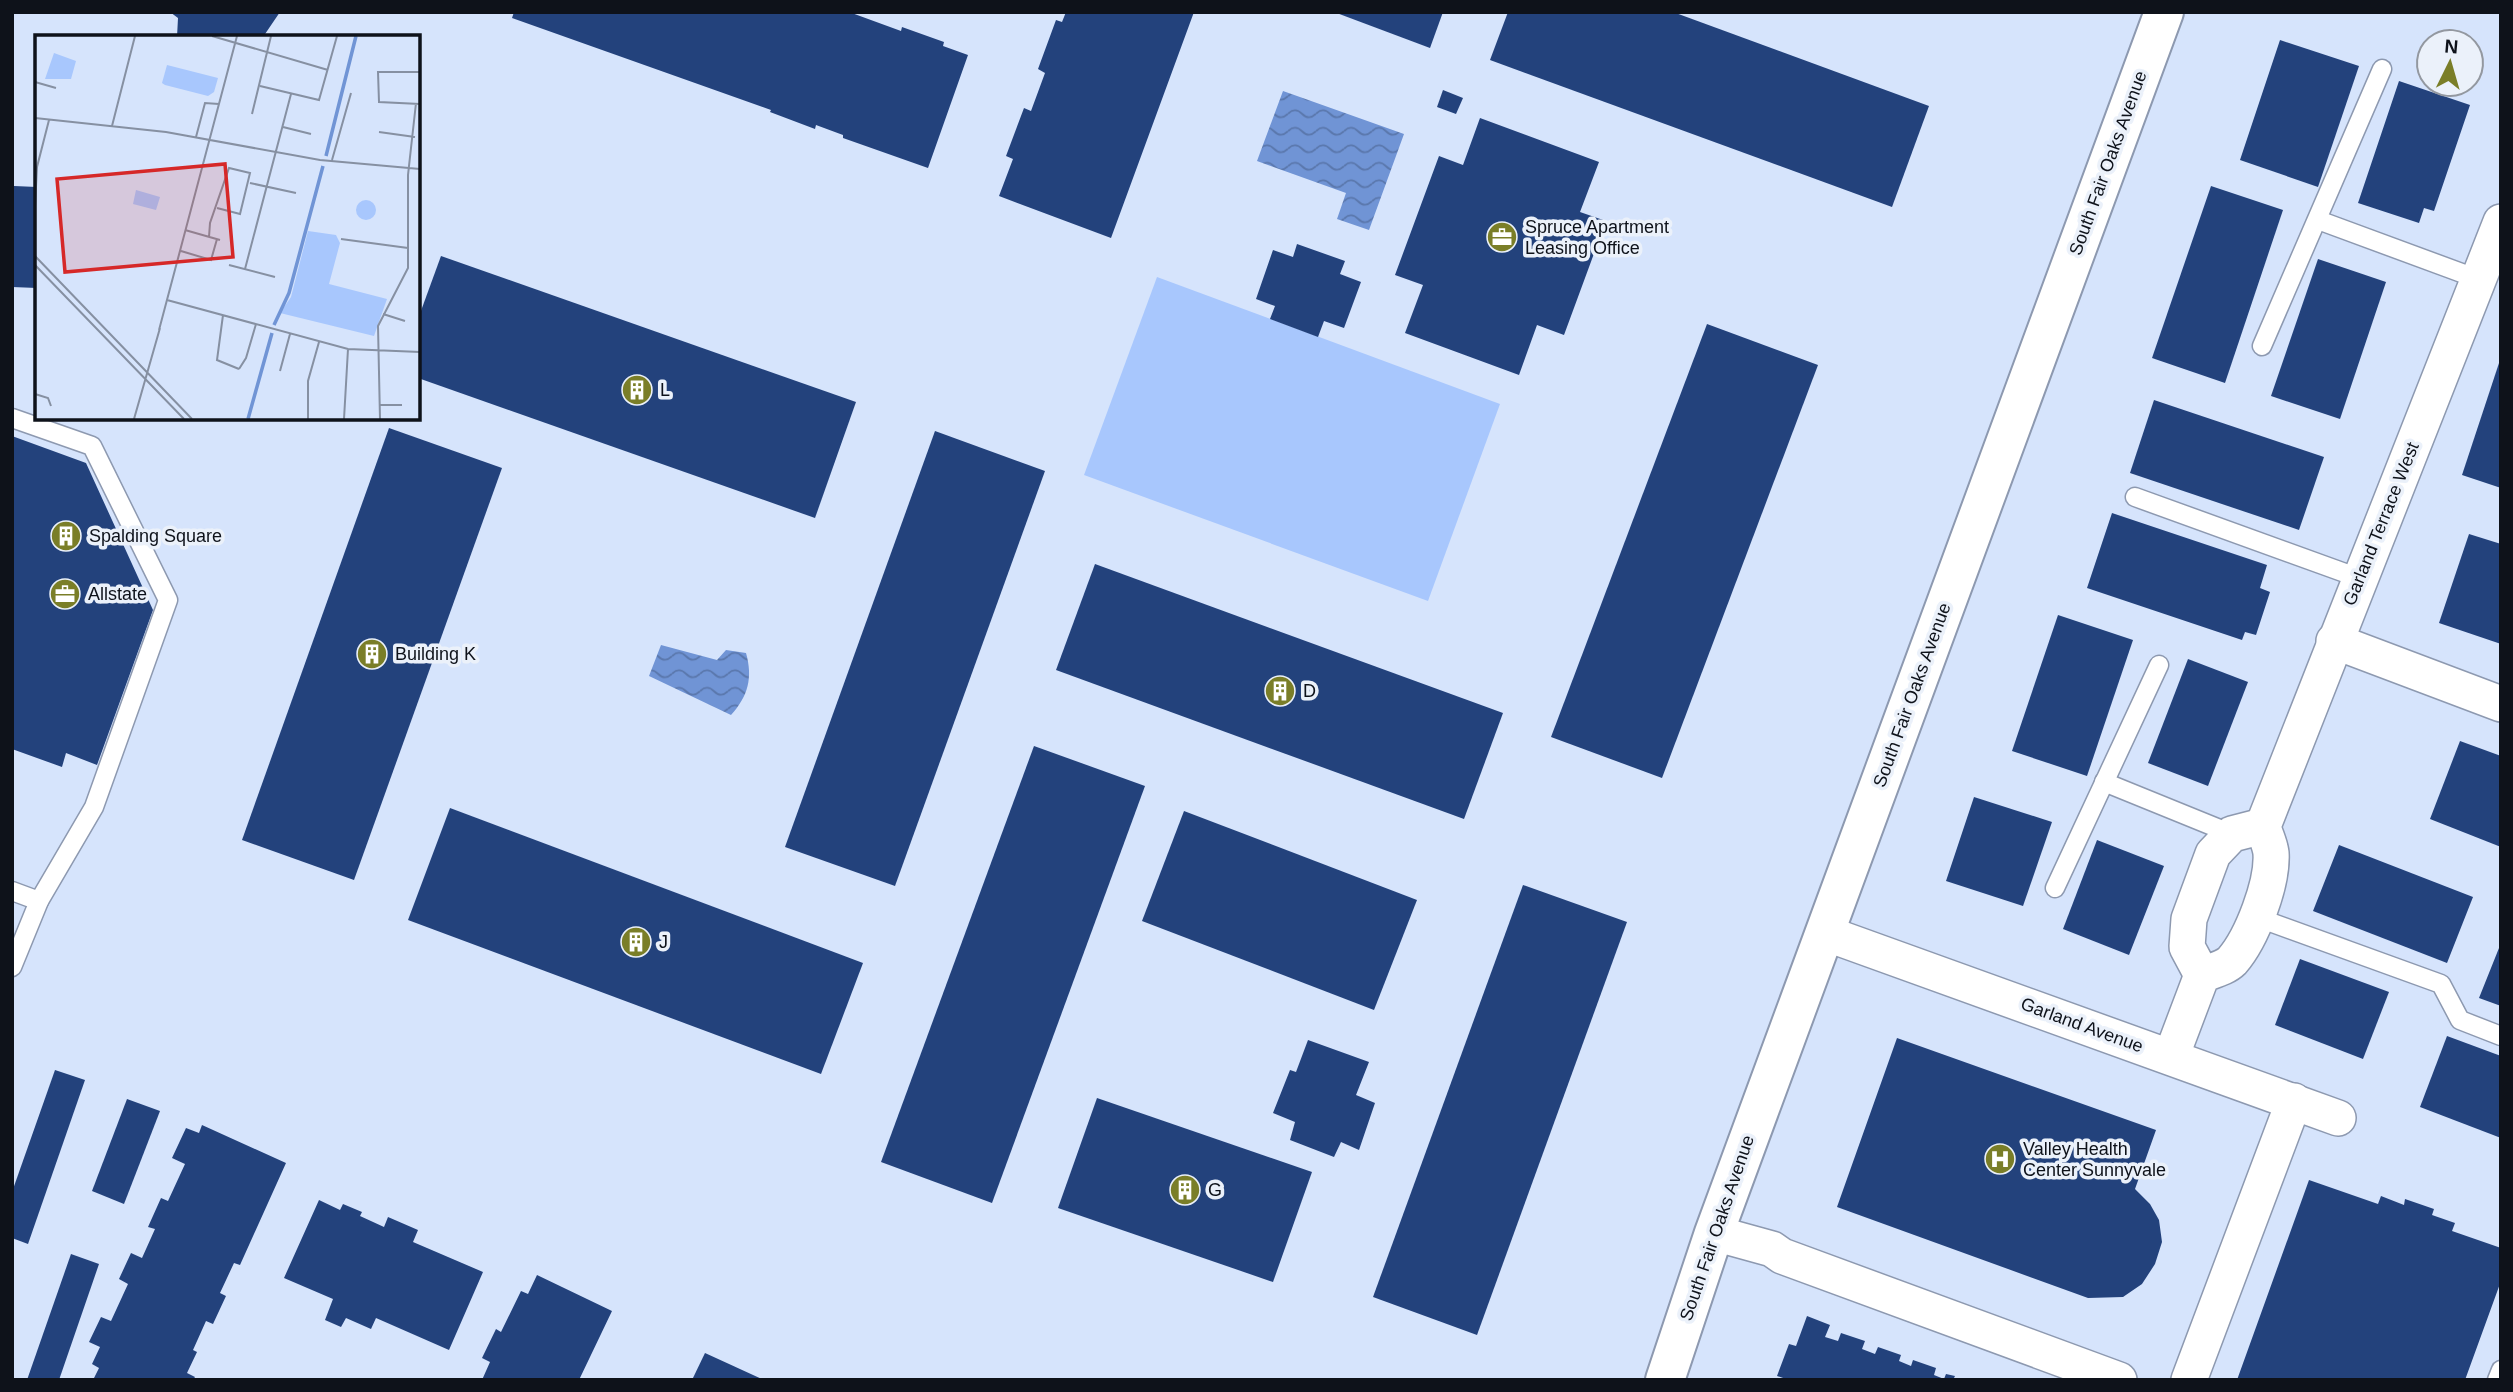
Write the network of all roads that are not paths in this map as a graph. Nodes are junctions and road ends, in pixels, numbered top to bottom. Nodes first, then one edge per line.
1 (2164, 12) edge
2 (2382, 69) dead end
3 (2318, 220) junction
4 (2501, 222) edge
5 (2478, 279) junction
6 (2262, 346) dead end
7 (12, 418) edge
8 (2135, 497) dead end
9 (2359, 578) junction
10 (2334, 641) junction
11 (2159, 665) dead end
12 (2501, 704) edge
13 (2105, 782) junction
14 (2247, 830) junction
15 (2055, 888) dead end
16 (12, 891) edge
17 (39, 901) junction
18 (2256, 917) junction
19 (1825, 933) junction
20 (12, 967) edge
21 (2202, 975) junction
22 (2501, 1036) edge
23 (2171, 1057) junction
24 (2294, 1101) junction
25 (2338, 1118) dead end
26 (1714, 1233) junction
27 (2501, 1370) edge
28 (1665, 1380) edge
29 (2119, 1380) edge
30 (2189, 1380) edge
31 (2497, 1380) edge

1 - 19 main road, South Fair Oaks Avenue
2 - 3 lane
3 - 5 lane
3 - 6 lane
4 - 5 street, Garland Terrace West
5 - 9 street, Garland Terrace West
7 - 17 lane
8 - 9 lane
9 - 10 street, Garland Terrace West
10 - 12 street
10 - 14 street, Garland Terrace West
11 - 13 lane
13 - 14 lane
13 - 15 lane
14 - 18 street
14 - 21 street, Garland Terrace West
16 - 17 lane
17 - 20 lane
18 - 21 street
18 - 22 lane
19 - 23 street, Garland Avenue
19 - 26 main road, South Fair Oaks Avenue
21 - 23 street
23 - 24 street, Garland Avenue
24 - 25 street, Garland Avenue
24 - 30 street
26 - 28 main road, South Fair Oaks Avenue
26 - 29 street
27 - 31 lane

